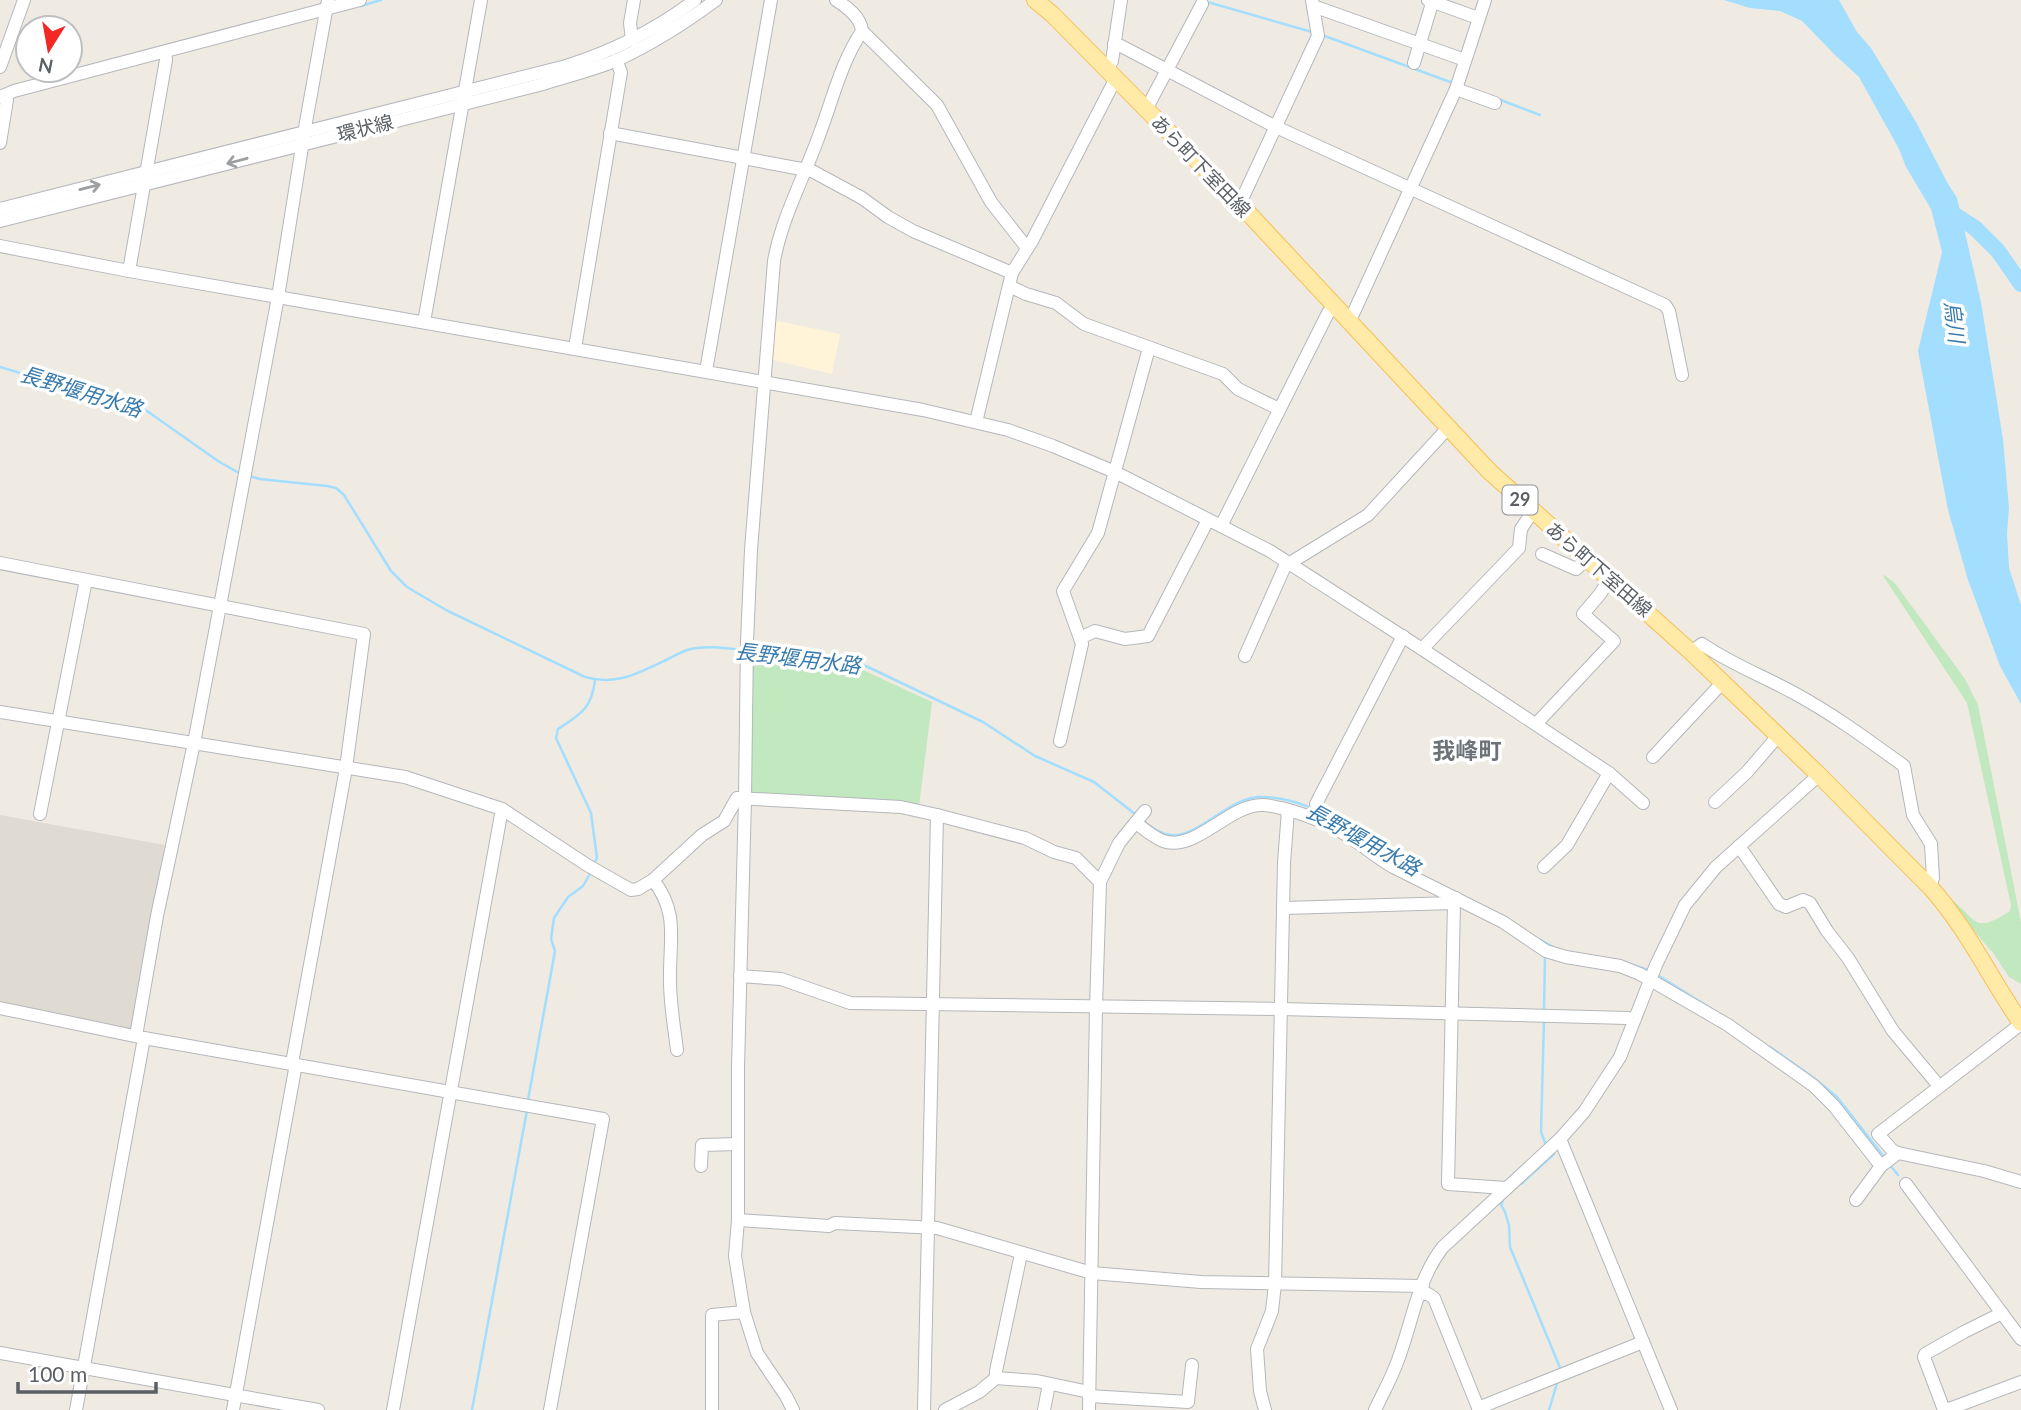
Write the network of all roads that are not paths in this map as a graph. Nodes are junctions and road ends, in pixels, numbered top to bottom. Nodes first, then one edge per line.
1 (24, 0) edge
2 (360, 0) edge
3 (481, 0) edge
4 (634, 0) edge
5 (695, 0) edge
6 (716, 0) edge
7 (771, 0) edge
8 (836, 0) edge
9 (1035, 0) edge
10 (1121, 0) edge
11 (1485, 0) edge
12 (1431, 1) edge
13 (1312, 3) edge
14 (328, 4) edge
15 (1202, 4) dead end
16 (1478, 18) junction
17 (862, 31) junction
18 (632, 40) junction
19 (1114, 44) junction
20 (1419, 44) junction
21 (165, 52) junction
22 (615, 60) junction
23 (1465, 60) junction
24 (1414, 63) dead end
25 (0, 67) edge
26 (1167, 70) junction
27 (1111, 74) junction
28 (1455, 89) junction
29 (3, 96) edge
30 (464, 97) junction
31 (1494, 103) dead end
32 (1145, 108) junction
33 (1276, 127) junction
34 (610, 132) junction
35 (304, 138) junction
36 (0, 143) edge
37 (743, 158) junction
38 (806, 169) junction
39 (145, 179) junction
40 (1410, 188) junction
41 (1238, 202) junction
42 (0, 209) edge
43 (0, 221) edge
44 (0, 246) edge
45 (1027, 248) junction
46 (130, 271) junction
47 (1011, 279) junction
48 (278, 297) junction
49 (1334, 307) junction
50 (1348, 320) junction
51 (424, 322) junction
52 (575, 348) junction
53 (1149, 348) junction
54 (706, 371) junction
55 (1682, 375) dead end
56 (765, 382) junction
57 (1279, 409) junction
58 (976, 422) junction
59 (1447, 429) junction
60 (1115, 472) junction
61 (1533, 511) junction
62 (1208, 520) junction
63 (1221, 526) junction
64 (1542, 554) dead end
65 (1587, 559) junction
66 (1289, 562) junction
67 (0, 564) edge
68 (1610, 578) junction
69 (86, 580) junction
70 (220, 606) junction
71 (1403, 636) junction
72 (1080, 638) junction
73 (1422, 649) junction
74 (1691, 652) junction
75 (1245, 656) dead end
76 (1722, 683) junction
77 (0, 712) edge
78 (58, 721) junction
79 (1536, 724) junction
80 (1778, 736) junction
81 (1060, 741) dead end
82 (194, 743) junction
83 (1653, 757) dead end
84 (346, 768) junction
85 (1609, 773) junction
86 (1819, 775) junction
87 (745, 799) junction
88 (1715, 802) dead end
89 (1643, 803) dead end
90 (1316, 804) dead end
91 (502, 809) junction
92 (1288, 810) junction
93 (40, 814) dead end
94 (937, 815) junction
95 (1740, 846) junction
96 (1544, 867) dead end
97 (653, 880) junction
98 (1100, 882) junction
99 (1930, 887) junction
100 (1455, 901) junction
101 (1284, 908) junction
102 (740, 976) junction
103 (1650, 979) junction
104 (2013, 995) edge
105 (933, 1004) junction
106 (1096, 1007) junction
107 (0, 1008) edge
108 (1281, 1009) junction
109 (1452, 1014) junction
110 (1633, 1020) junction
111 (2021, 1023) edge
112 (140, 1037) junction
113 (677, 1050) dead end
114 (294, 1064) junction
115 (1939, 1086) junction
116 (450, 1092) junction
117 (1560, 1139) junction
118 (738, 1144) junction
119 (1898, 1153) junction
120 (701, 1166) dead end
121 (1881, 1166) junction
122 (2021, 1182) edge
123 (1906, 1184) dead end
124 (1506, 1188) junction
125 (1856, 1200) dead end
126 (738, 1220) junction
127 (928, 1227) junction
128 (1021, 1254) junction
129 (1091, 1273) junction
130 (1275, 1284) junction
131 (1422, 1290) junction
132 (744, 1312) junction
133 (2002, 1313) junction
134 (2021, 1339) edge
135 (1643, 1342) junction
136 (0, 1353) edge
137 (1192, 1365) dead end
138 (83, 1368) junction
139 (996, 1378) junction
140 (2021, 1382) edge
141 (1049, 1384) junction
142 (1089, 1394) junction
143 (236, 1395) junction
144 (1190, 1406) edge
145 (1479, 1409) edge
146 (76, 1410) edge
147 (233, 1410) edge
148 (318, 1410) edge
149 (393, 1410) edge
150 (550, 1410) edge
151 (712, 1410) edge
152 (793, 1410) edge
153 (924, 1410) edge
154 (945, 1410) edge
155 (1044, 1410) edge
156 (1089, 1410) edge
157 (1265, 1410) edge
158 (1375, 1410) edge
159 (1671, 1410) edge
160 (1945, 1410) edge

1 - 25 street
2 - 14 street
3 - 30 street
4 - 18 street
5 - 18 street, 環状線
6 - 22 street, 環状線
7 - 37 street
8 - 17 street
9 - 27 main road, あら町下室田線 / 29
10 - 19 street
11 - 16 street
12 - 16 street
12 - 20 street
13 - 20 street
13 - 33 street
14 - 21 street
14 - 35 street
15 - 26 street
16 - 23 street
17 - 38 street
17 - 45 street
18 - 30 street, 環状線
19 - 26 street
19 - 27 street
20 - 23 street
20 - 24 street
21 - 29 street
21 - 39 street
22 - 30 street, 環状線
22 - 34 street
23 - 28 street
26 - 32 street
26 - 33 street
27 - 32 main road, あら町下室田線 / 29
27 - 45 street
28 - 31 street
28 - 40 street
29 - 36 street
30 - 35 street, 環状線
30 - 51 street
32 - 41 main road, あら町下室田線 / 29
33 - 40 street
33 - 41 street
34 - 37 street
34 - 52 street
35 - 39 street, 環状線
35 - 48 street
37 - 38 street
37 - 54 street
38 - 47 street
38 - 56 street
42 -> 39 street, 環状線
39 - 43 street, 環状線
39 - 46 street
40 - 50 street
40 - 55 street
41 - 49 main road, あら町下室田線 / 29
44 - 46 street
45 - 47 street
46 - 48 street
47 - 53 street
47 - 58 street
48 - 51 street
48 - 70 street
49 - 50 main road, あら町下室田線 / 29
49 - 57 street
50 - 59 main road, あら町下室田線 / 29
51 - 52 street
52 - 54 street
53 - 57 street
53 - 60 street
54 - 56 street
56 - 58 street
56 - 87 street
57 - 63 street
58 - 60 street
59 - 61 main road, あら町下室田線 / 29
59 - 66 street
60 - 62 street
60 - 72 street
61 - 65 main road, あら町下室田線 / 29
61 - 73 street
62 - 63 street
62 - 72 street
63 - 66 street
64 - 65 street
65 - 68 main road, あら町下室田線 / 29
66 - 71 street
66 - 75 street
67 - 69 street
68 - 74 main road, あら町下室田線 / 29
68 - 79 street
69 - 70 street
69 - 78 street
70 - 82 street
70 - 84 street
71 - 73 street
71 - 90 street
72 - 81 street
73 - 79 street
74 - 76 main road, あら町下室田線 / 29
74 - 99 street
76 - 80 main road, あら町下室田線 / 29
76 - 83 street
77 - 78 street
78 - 82 street
78 - 93 street
79 - 85 street
80 - 86 main road, あら町下室田線 / 29
80 - 88 street
82 - 84 street
82 - 112 street
84 - 91 street
84 - 114 street
85 - 89 street
85 - 96 street
86 - 95 street
86 - 99 main road, あら町下室田線 / 29
87 - 94 street
87 - 97 street
87 - 102 street
91 - 97 street
91 - 116 street
92 - 98 street
92 - 100 street
92 - 101 street
94 - 98 street
94 - 105 street
95 - 103 street
95 - 115 street
97 - 113 street
98 - 106 street
99 - 104 main road, あら町下室田線 / 29
100 - 101 street
100 - 103 street
100 - 109 street
101 - 108 street
102 - 105 street
102 - 118 street
103 - 110 street
103 - 121 street
104 - 111 main road, あら町下室田線 / 29
105 - 106 street
105 - 127 street
106 - 108 street
106 - 129 street
107 - 112 street
108 - 109 street
108 - 130 street
109 - 110 street
109 - 124 street
110 - 117 street
111 - 115 street
112 - 114 street
112 - 138 street
114 - 116 street
114 - 143 street
115 - 119 street
116 - 149 street
116 - 150 street
117 - 124 street
117 - 135 street
118 - 120 street
118 - 126 street
119 - 121 street
119 - 122 street
121 - 125 street
123 - 133 street
124 - 131 street
126 - 127 street
126 - 132 street
127 - 128 street
127 - 153 street
128 - 129 street
128 - 139 street
129 - 130 street
129 - 142 street
130 - 131 street
130 - 157 street
131 - 145 street
131 - 158 street
132 - 151 street
132 - 152 street
133 - 134 street
133 - 160 street
135 - 145 street
135 - 159 street
136 - 138 street
137 - 144 street
138 - 143 street
138 - 146 street
139 - 141 street
139 - 154 street
140 - 160 street
141 - 142 street
141 - 155 street
142 - 144 street
142 - 156 street
143 - 147 street
143 - 148 street

